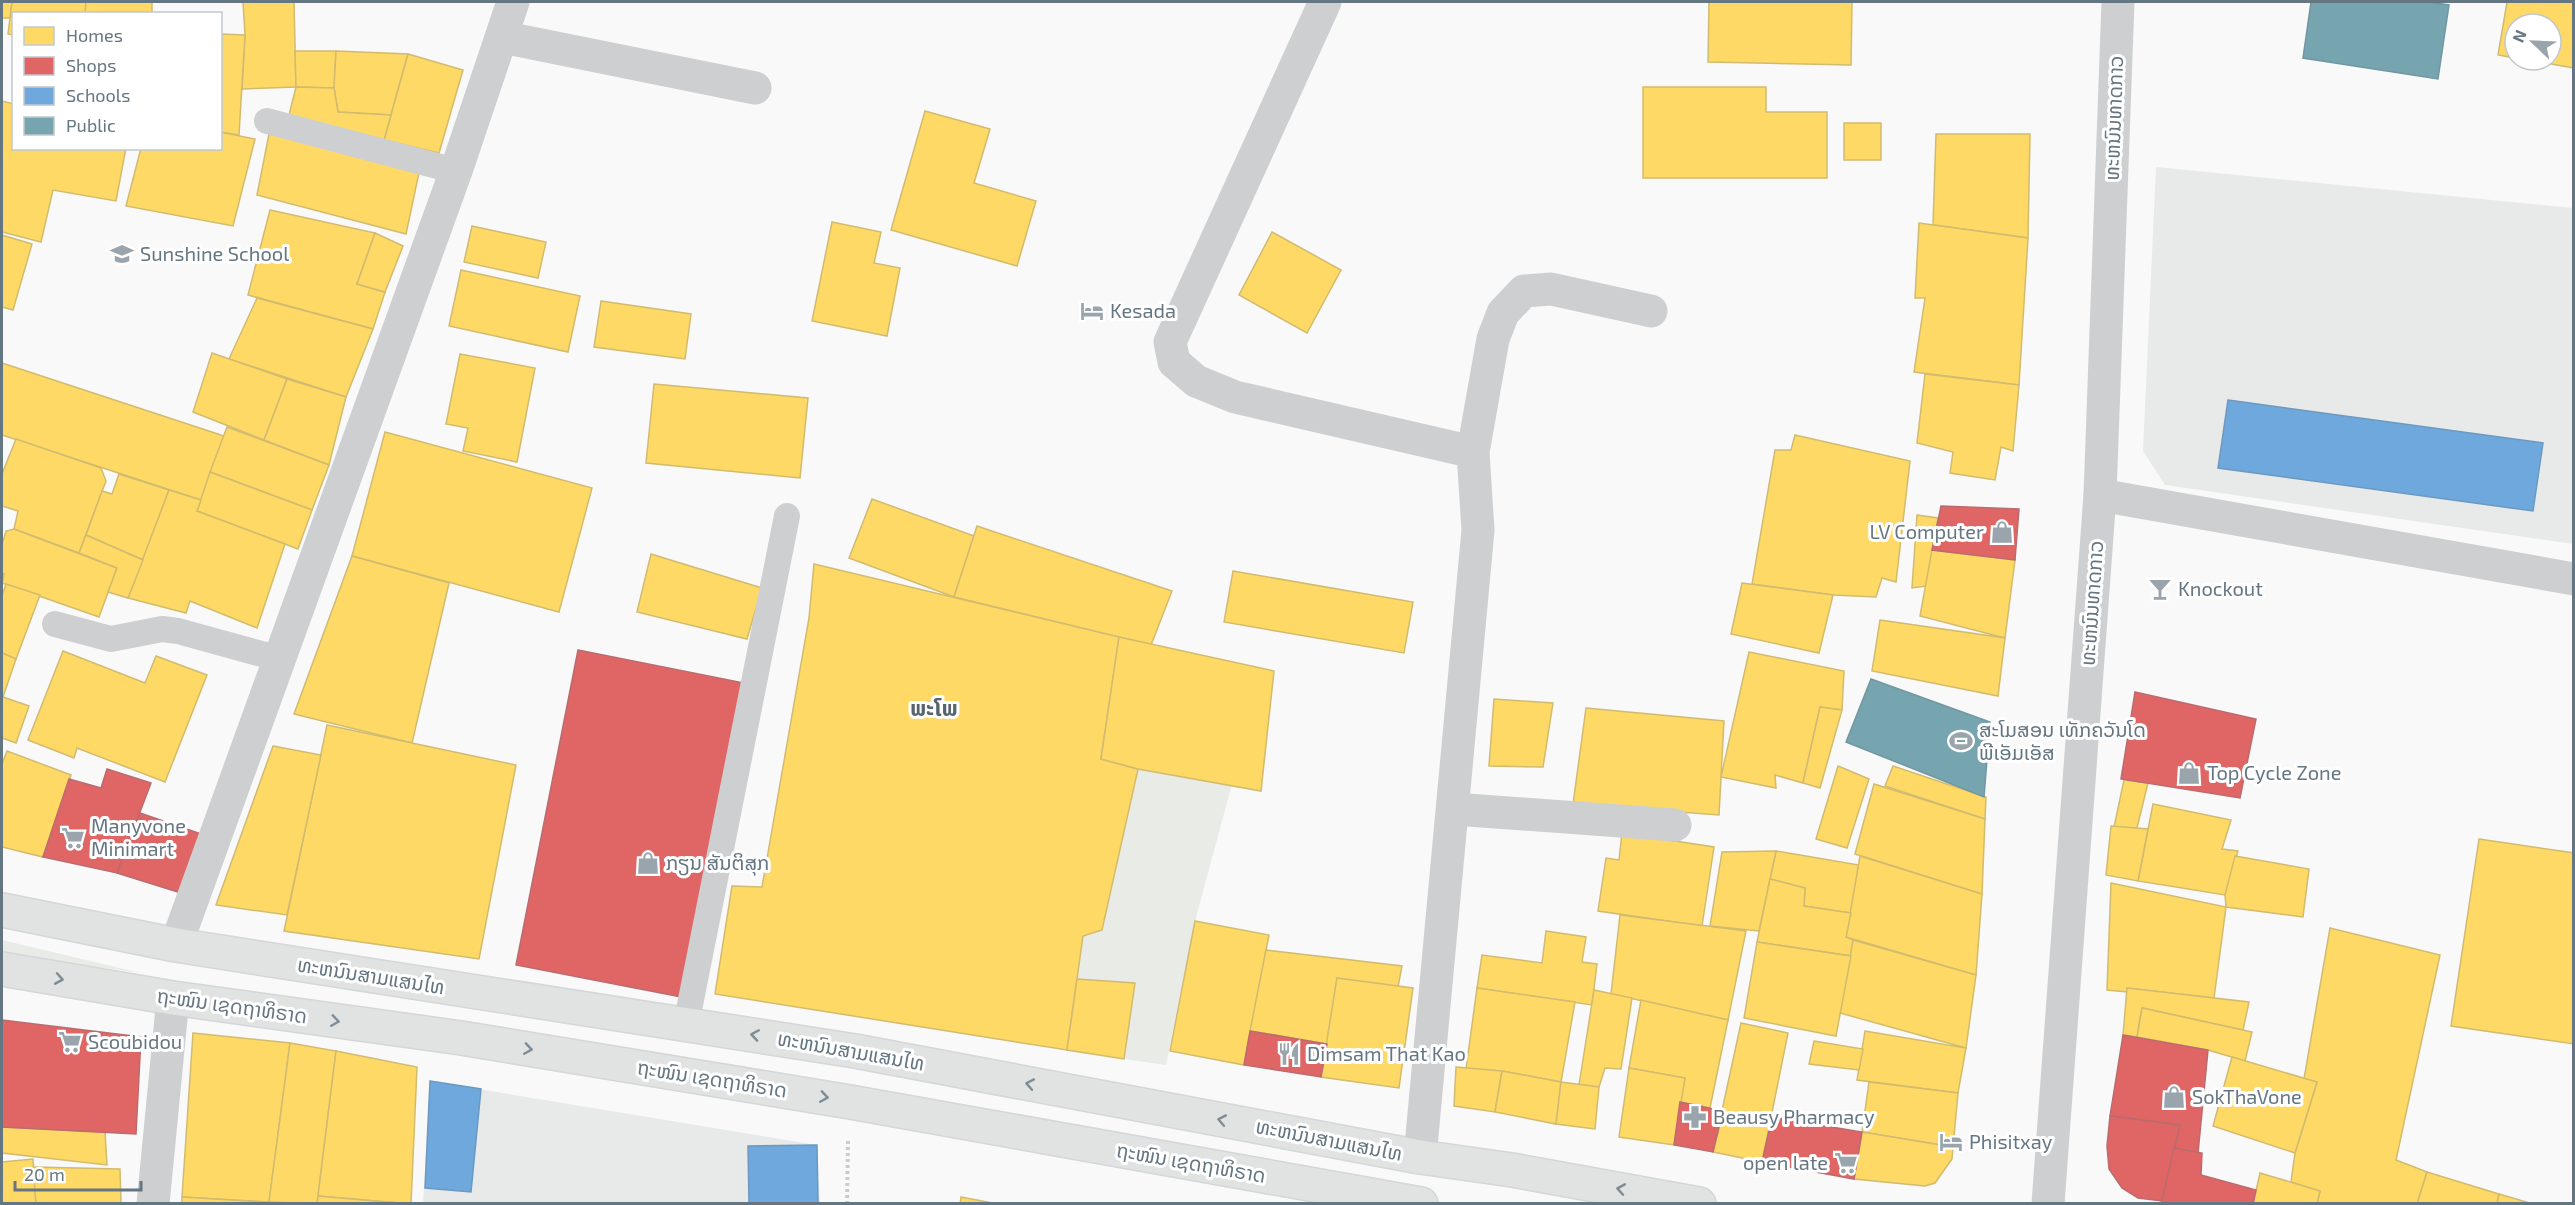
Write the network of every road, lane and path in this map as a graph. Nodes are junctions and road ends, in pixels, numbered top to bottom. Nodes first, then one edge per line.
1 (513, 2) edge
2 (1325, 2) edge
3 (2118, 2) edge
4 (502, 37) junction
5 (755, 88) dead end
6 (267, 121) dead end
7 (456, 171) junction
8 (1651, 311) dead end
9 (1473, 452) junction
10 (2100, 495) junction
11 (787, 516) dead end
12 (2574, 579) edge
13 (55, 624) dead end
14 (280, 658) junction
15 (1454, 809) junction
16 (1675, 825) dead end
17 (2, 910) edge
18 (176, 945) junction
19 (2, 969) edge
20 (173, 998) junction
21 (686, 1024) junction
22 (850, 1102) junction
23 (1420, 1157) junction
24 (153, 1203) edge
25 (847, 1203) edge
26 (1421, 1203) edge
27 (1699, 1203) edge
28 (2048, 1203) edge

1 - 4 street
2 - 9 street
3 - 10 street, ທະຫນົນທາດກາວ
4 - 5 street
4 - 7 street
6 - 7 lane
7 - 14 street
8 - 9 street
9 - 15 street
10 - 12 street
10 - 28 street, ທະຫນົນທາດກາວ
11 - 21 lane
13 - 14 lane
14 - 18 street
15 - 16 street
15 - 23 street
17 - 18 main road, ທະຫນົນສາມແສນໄທ
18 - 21 main road, ທະຫນົນສາມແສນໄທ
19 -> 20 main road, ຖະໜົນ ເຊດຖາທິຣາດ
20 -> 22 main road, ຖະໜົນ ເຊດຖາທິຣາດ
20 - 24 street
23 -> 21 main road, ທະຫນົນສາມແສນໄທ
22 - 25 path
22 - 26 main road, ຖະໜົນ ເຊດຖາທິຣາດ
27 -> 23 main road, ທະຫນົນສາມແສນໄທ

